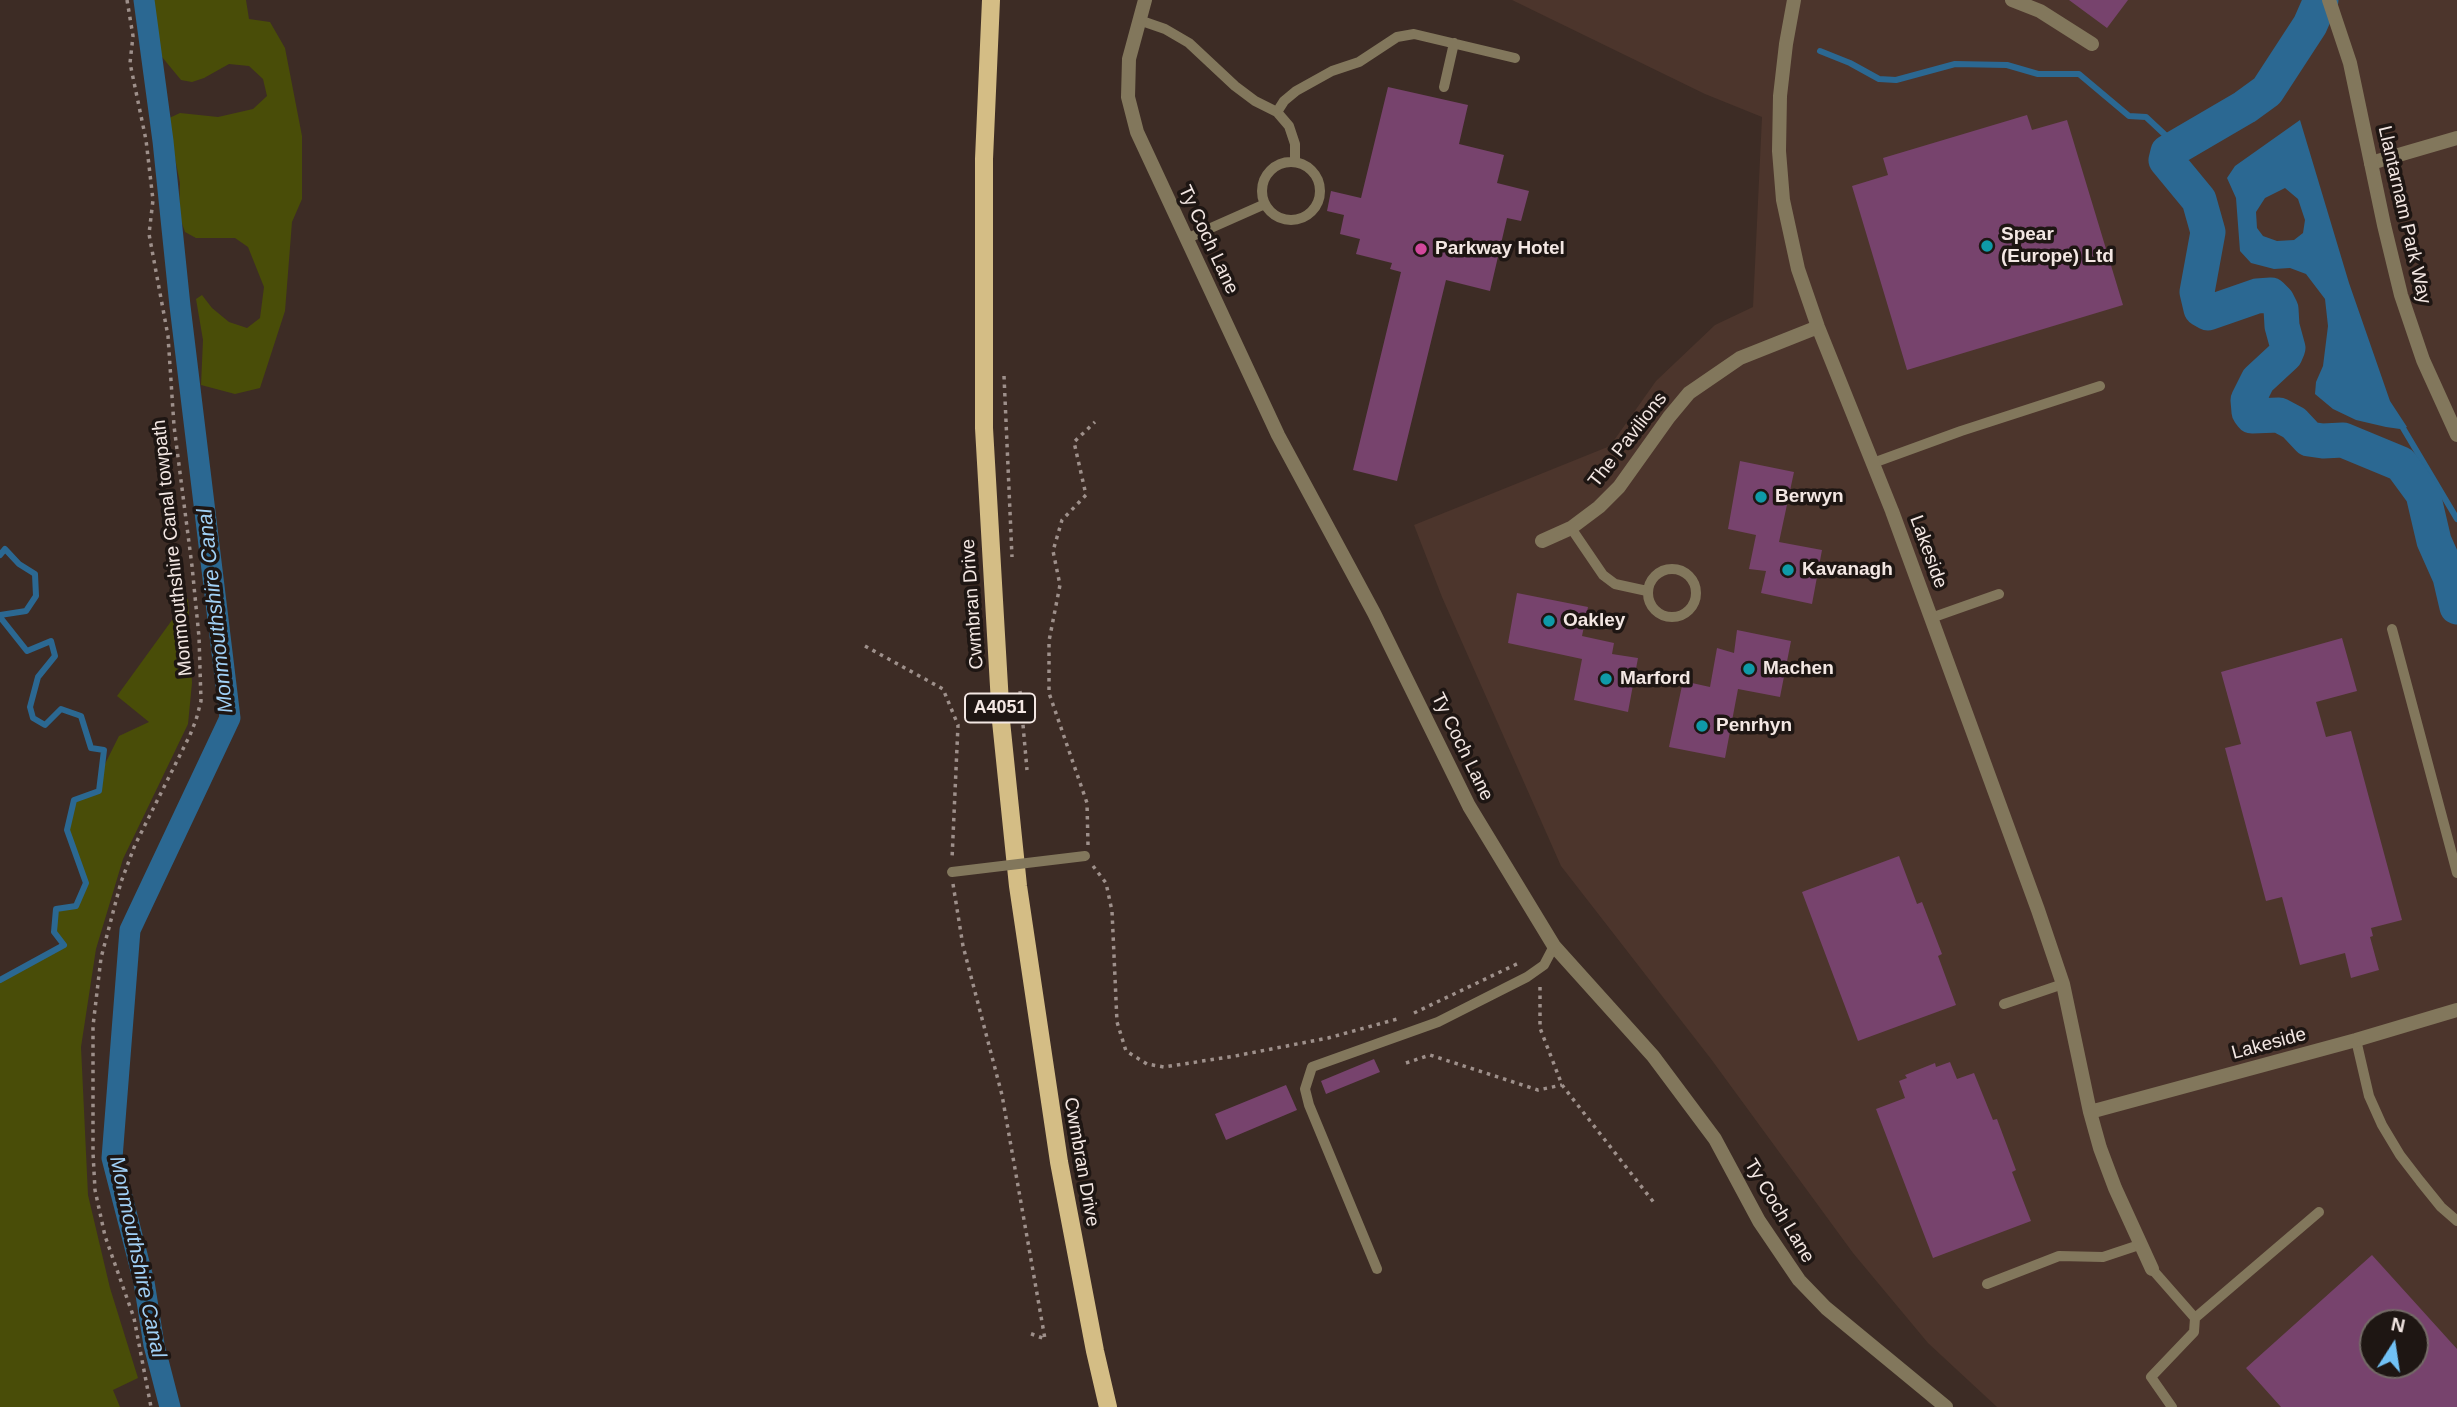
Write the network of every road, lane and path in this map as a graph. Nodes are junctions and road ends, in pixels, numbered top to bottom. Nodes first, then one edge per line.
1 (127, 0) edge
2 (991, 0) edge
3 (1145, 0) edge
4 (1794, 0) edge
5 (2012, 0) edge
6 (2329, 1) edge
7 (1139, 20) junction
8 (1454, 43) junction
9 (2092, 44) dead end
10 (1515, 58) dead end
11 (1444, 87) dead end
12 (1277, 112) junction
13 (2457, 138) edge
14 (1295, 162) junction
15 (2371, 163) junction
16 (1265, 204) junction
17 (1186, 239) junction
18 (1818, 327) junction
19 (1004, 369) dead end
20 (2100, 386) dead end
21 (1095, 422) dead end
22 (2457, 435) edge
23 (1873, 463) junction
24 (1571, 528) junction
25 (1542, 541) dead end
26 (1012, 559) dead end
27 (1647, 590) junction
28 (1999, 594) dead end
29 (1931, 618) junction
30 (2392, 629) dead end
31 (865, 646) dead end
32 (1019, 690) dead end
33 (1027, 779) dead end
34 (1085, 856) junction
35 (952, 873) junction
36 (2457, 873) edge
37 (1554, 946) junction
38 (1524, 960) dead end
39 (1544, 965) junction
40 (2063, 984) junction
41 (2004, 1004) dead end
42 (2457, 1010) edge
43 (2356, 1040) junction
44 (1406, 1063) dead end
45 (1562, 1085) junction
46 (2090, 1112) junction
47 (1655, 1204) dead end
48 (2319, 1212) dead end
49 (2457, 1221) edge
50 (2142, 1244) junction
51 (1377, 1269) dead end
52 (2152, 1269) joint
53 (1987, 1284) dead end
54 (2195, 1318) junction
55 (1029, 1333) dead end
56 (151, 1407) edge
57 (1108, 1407) edge
58 (1945, 1407) edge
59 (2172, 1407) edge

1 - 56 path, Monmouthshire Canal towpath
2 - 57 main road, Cwmbran Drive / A4051
3 - 7 street, Ty Coch Lane
4 - 18 street, Lakeside
5 - 9 street
6 - 15 street, Llantarnam Park Way
7 - 12 lane
7 - 17 street, Ty Coch Lane
8 - 10 lane
8 - 11 lane
8 - 12 lane
12 - 14 lane
13 - 15 street
14 - 16 lane
14 - 16 lane
15 - 22 street, Llantarnam Park Way
16 - 17 lane
17 - 37 street, Ty Coch Lane
18 - 23 street, Lakeside
18 - 24 street, The Pavilions
19 - 26 path
20 - 23 lane
21 - 34 path
23 - 29 street, Lakeside
24 - 25 street, The Pavilions
24 - 27 lane
27 - 27 lane
28 - 29 lane
29 - 40 street, Lakeside
30 - 36 lane
31 - 35 path
32 - 33 path
34 - 35 lane, bridge
34 - 38 path
35 - 55 path
37 - 39 lane
37 - 58 street, Ty Coch Lane
39 - 45 path
39 - 51 lane
40 - 41 lane
40 - 46 street, Lakeside
42 - 43 street, Lakeside
43 - 46 street, Lakeside
43 - 49 lane
44 - 45 path
45 - 47 path
46 - 50 street, Lakeside
48 - 54 lane
50 - 52 street, Lakeside
50 - 53 lane
52 - 54 lane
54 - 59 lane

